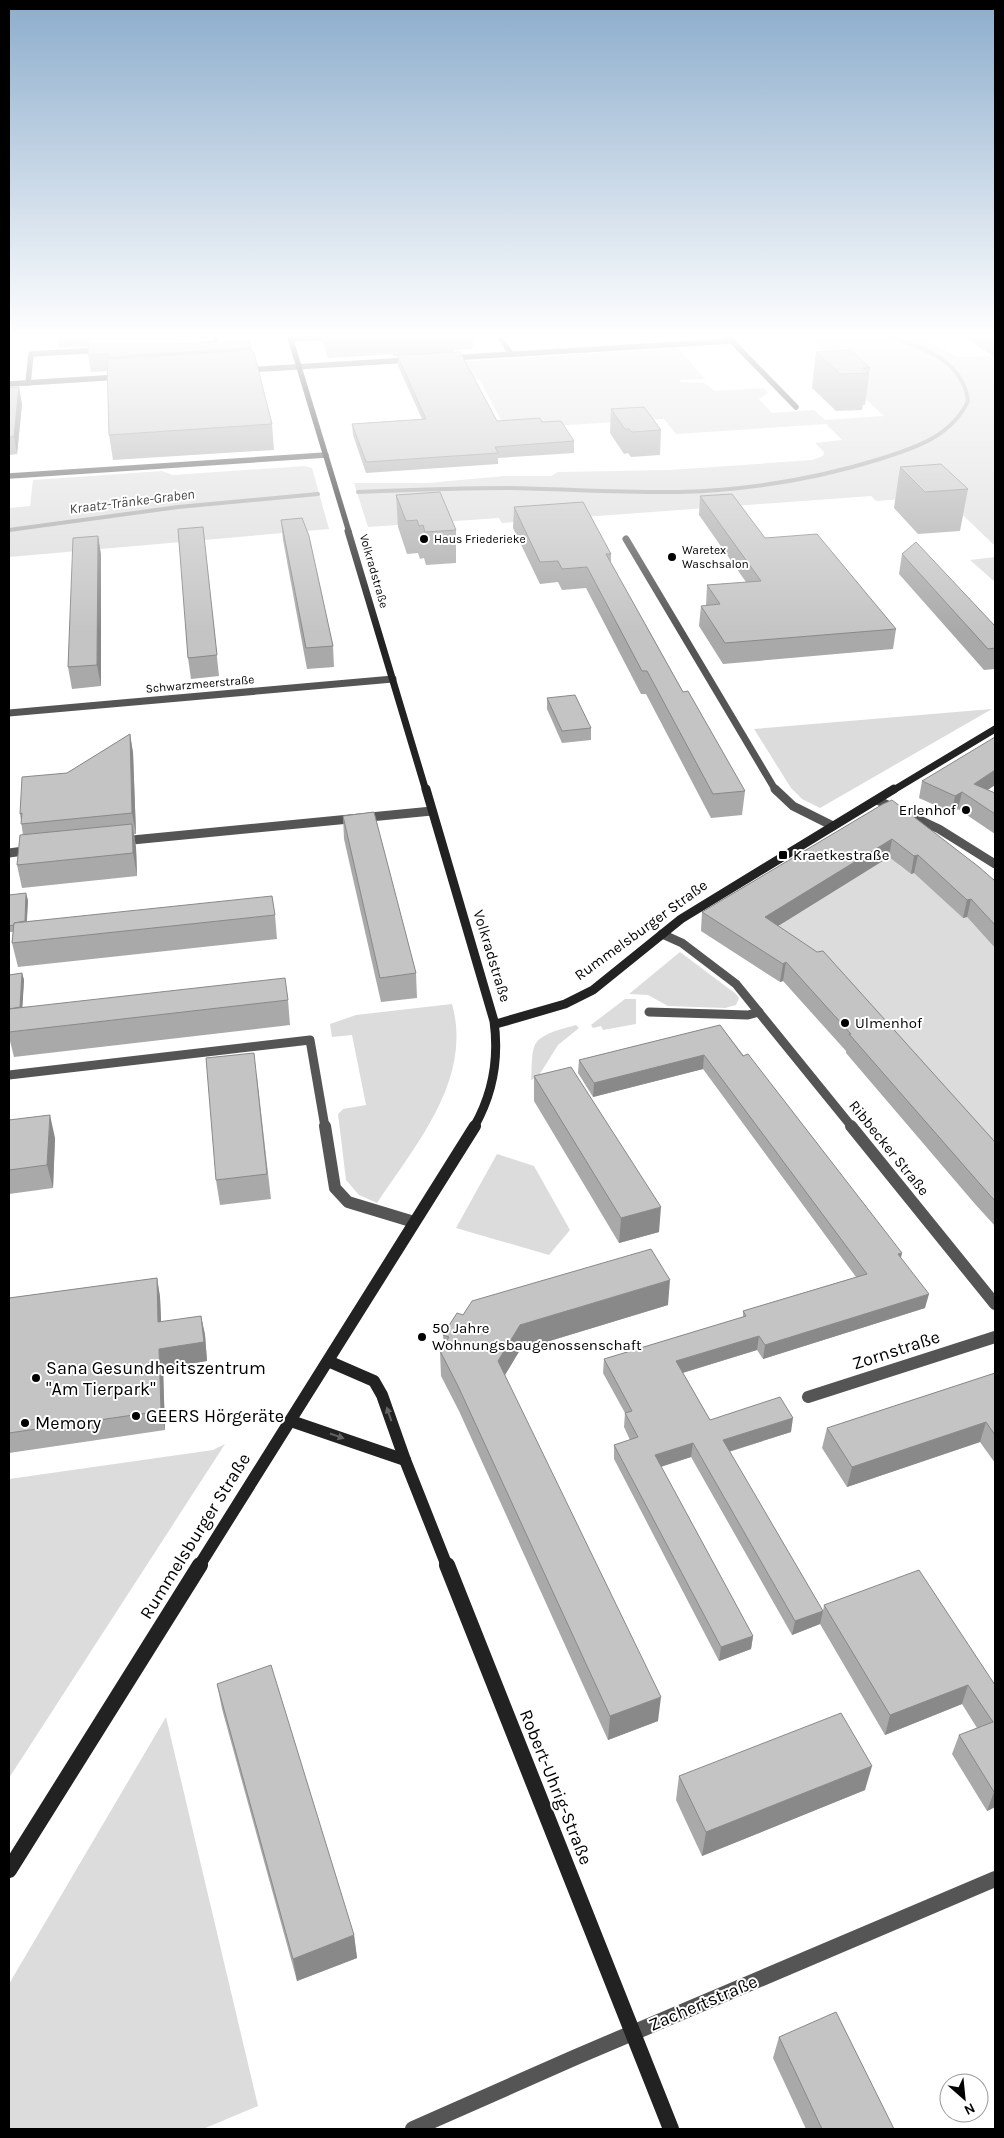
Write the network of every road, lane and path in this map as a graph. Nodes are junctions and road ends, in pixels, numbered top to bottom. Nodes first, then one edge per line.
1 (319, 434) edge
2 (326, 455) junction
3 (9, 476) edge
4 (626, 539) dead end
5 (393, 679) junction
6 (9, 713) edge
7 (995, 729) edge
8 (876, 800) junction
9 (432, 811) junction
10 (833, 826) junction
11 (109, 842) edge
12 (43, 849) edge
13 (9, 852) edge
14 (995, 864) edge
15 (662, 934) junction
16 (649, 1012) dead end
17 (759, 1012) junction
18 (496, 1024) junction
19 (9, 1075) edge
20 (414, 1222) junction
21 (995, 1304) edge
22 (995, 1337) edge
23 (328, 1361) junction
24 (808, 1397) dead end
25 (290, 1421) junction
26 (405, 1460) junction
27 (9, 1870) edge
28 (995, 1879) edge
29 (632, 2033) junction
30 (413, 2129) edge
31 (671, 2129) edge

1 - 2 street, Volkradstraße
2 - 3 street
2 - 5 street, Volkradstraße
4 - 10 street
5 - 6 street, Schwarzmeerstraße
5 - 9 street, Volkradstraße
7 - 8 street, Rummelsburger Straße
8 - 10 street, Rummelsburger Straße
8 - 14 street
9 - 11 street
9 - 18 street, Volkradstraße
10 - 15 street, Rummelsburger Straße
12 - 13 street
15 - 17 street, Ribbecker Straße
15 - 18 street, Rummelsburger Straße
16 - 17 street
17 - 21 street, Ribbecker Straße
18 - 20 street, Rummelsburger Straße
19 - 20 street
20 - 23 street, Rummelsburger Straße
22 - 24 street, Zornstraße
23 - 25 street, Rummelsburger Straße
26 -> 23 street, Robert-Uhrig-Straße
25 -> 26 street
25 - 27 street, Rummelsburger Straße
26 - 29 street, Robert-Uhrig-Straße
28 - 29 street, Zachertstraße
29 - 30 street, Zachertstraße
29 - 31 street, Robert-Uhrig-Straße

